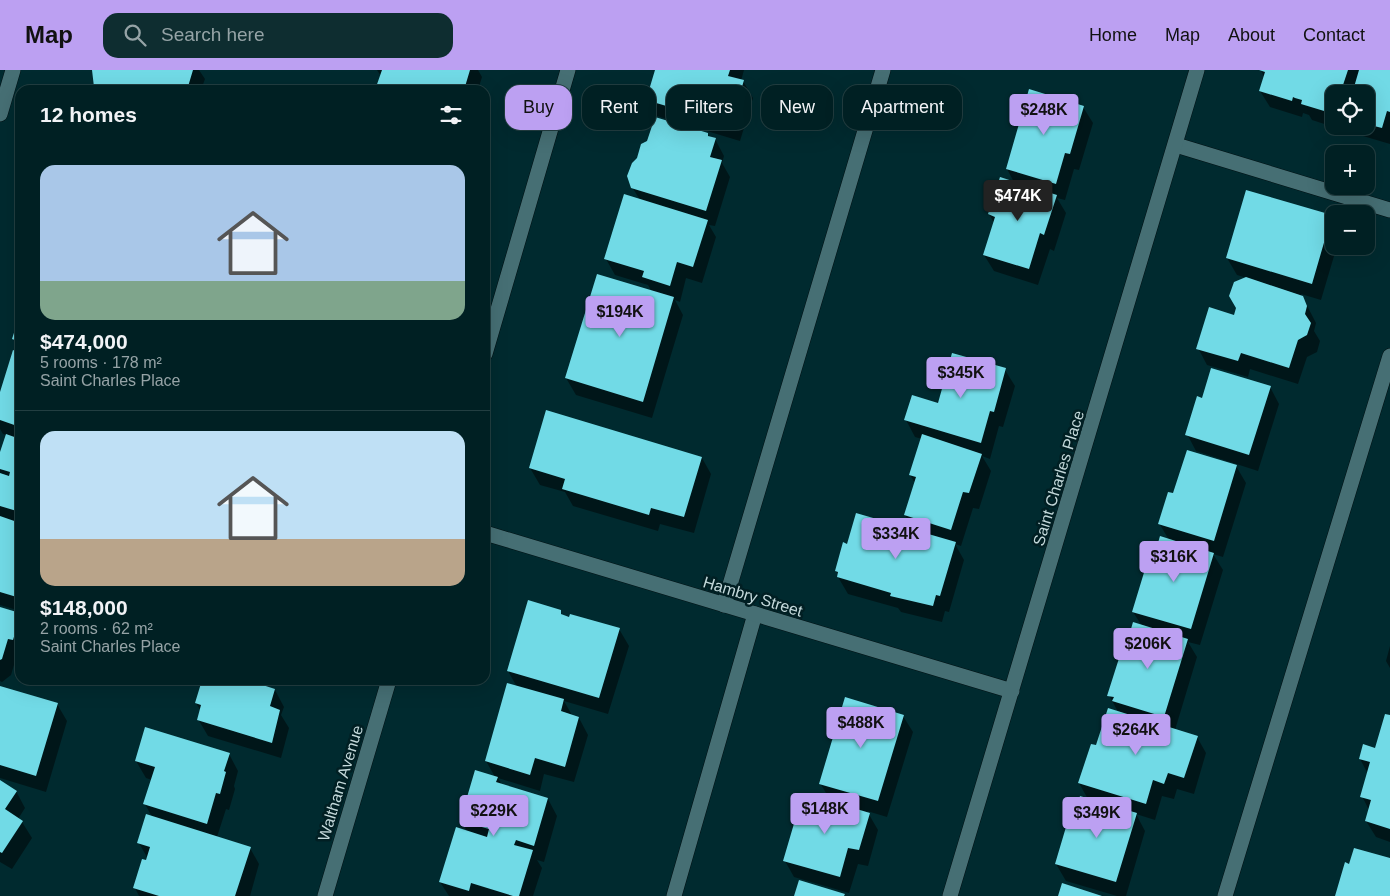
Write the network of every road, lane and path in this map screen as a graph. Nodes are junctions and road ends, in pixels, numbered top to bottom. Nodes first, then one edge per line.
1 (14, 70) edge
2 (568, 70) edge
3 (883, 70) edge
4 (1197, 70) edge
5 (0, 114) edge
6 (1176, 146) junction
7 (1390, 210) edge
8 (490, 337) edge
9 (1390, 356) edge
10 (490, 535) edge
11 (724, 605) junction
12 (755, 614) junction
13 (388, 685) edge
14 (1012, 691) junction
15 (325, 896) edge
16 (674, 896) edge
17 (950, 896) edge
18 (1225, 896) edge

1 - 5 street
2 - 8 street
3 - 11 street
4 - 6 street, Saint Charles Place
6 - 7 street
6 - 14 street, Saint Charles Place
9 - 18 street
10 - 11 street, Hambry Street
11 - 12 street, Hambry Street
12 - 14 street, Hambry Street
12 - 16 street
13 - 15 street, Waltham Avenue
14 - 17 street, Saint Charles Place

